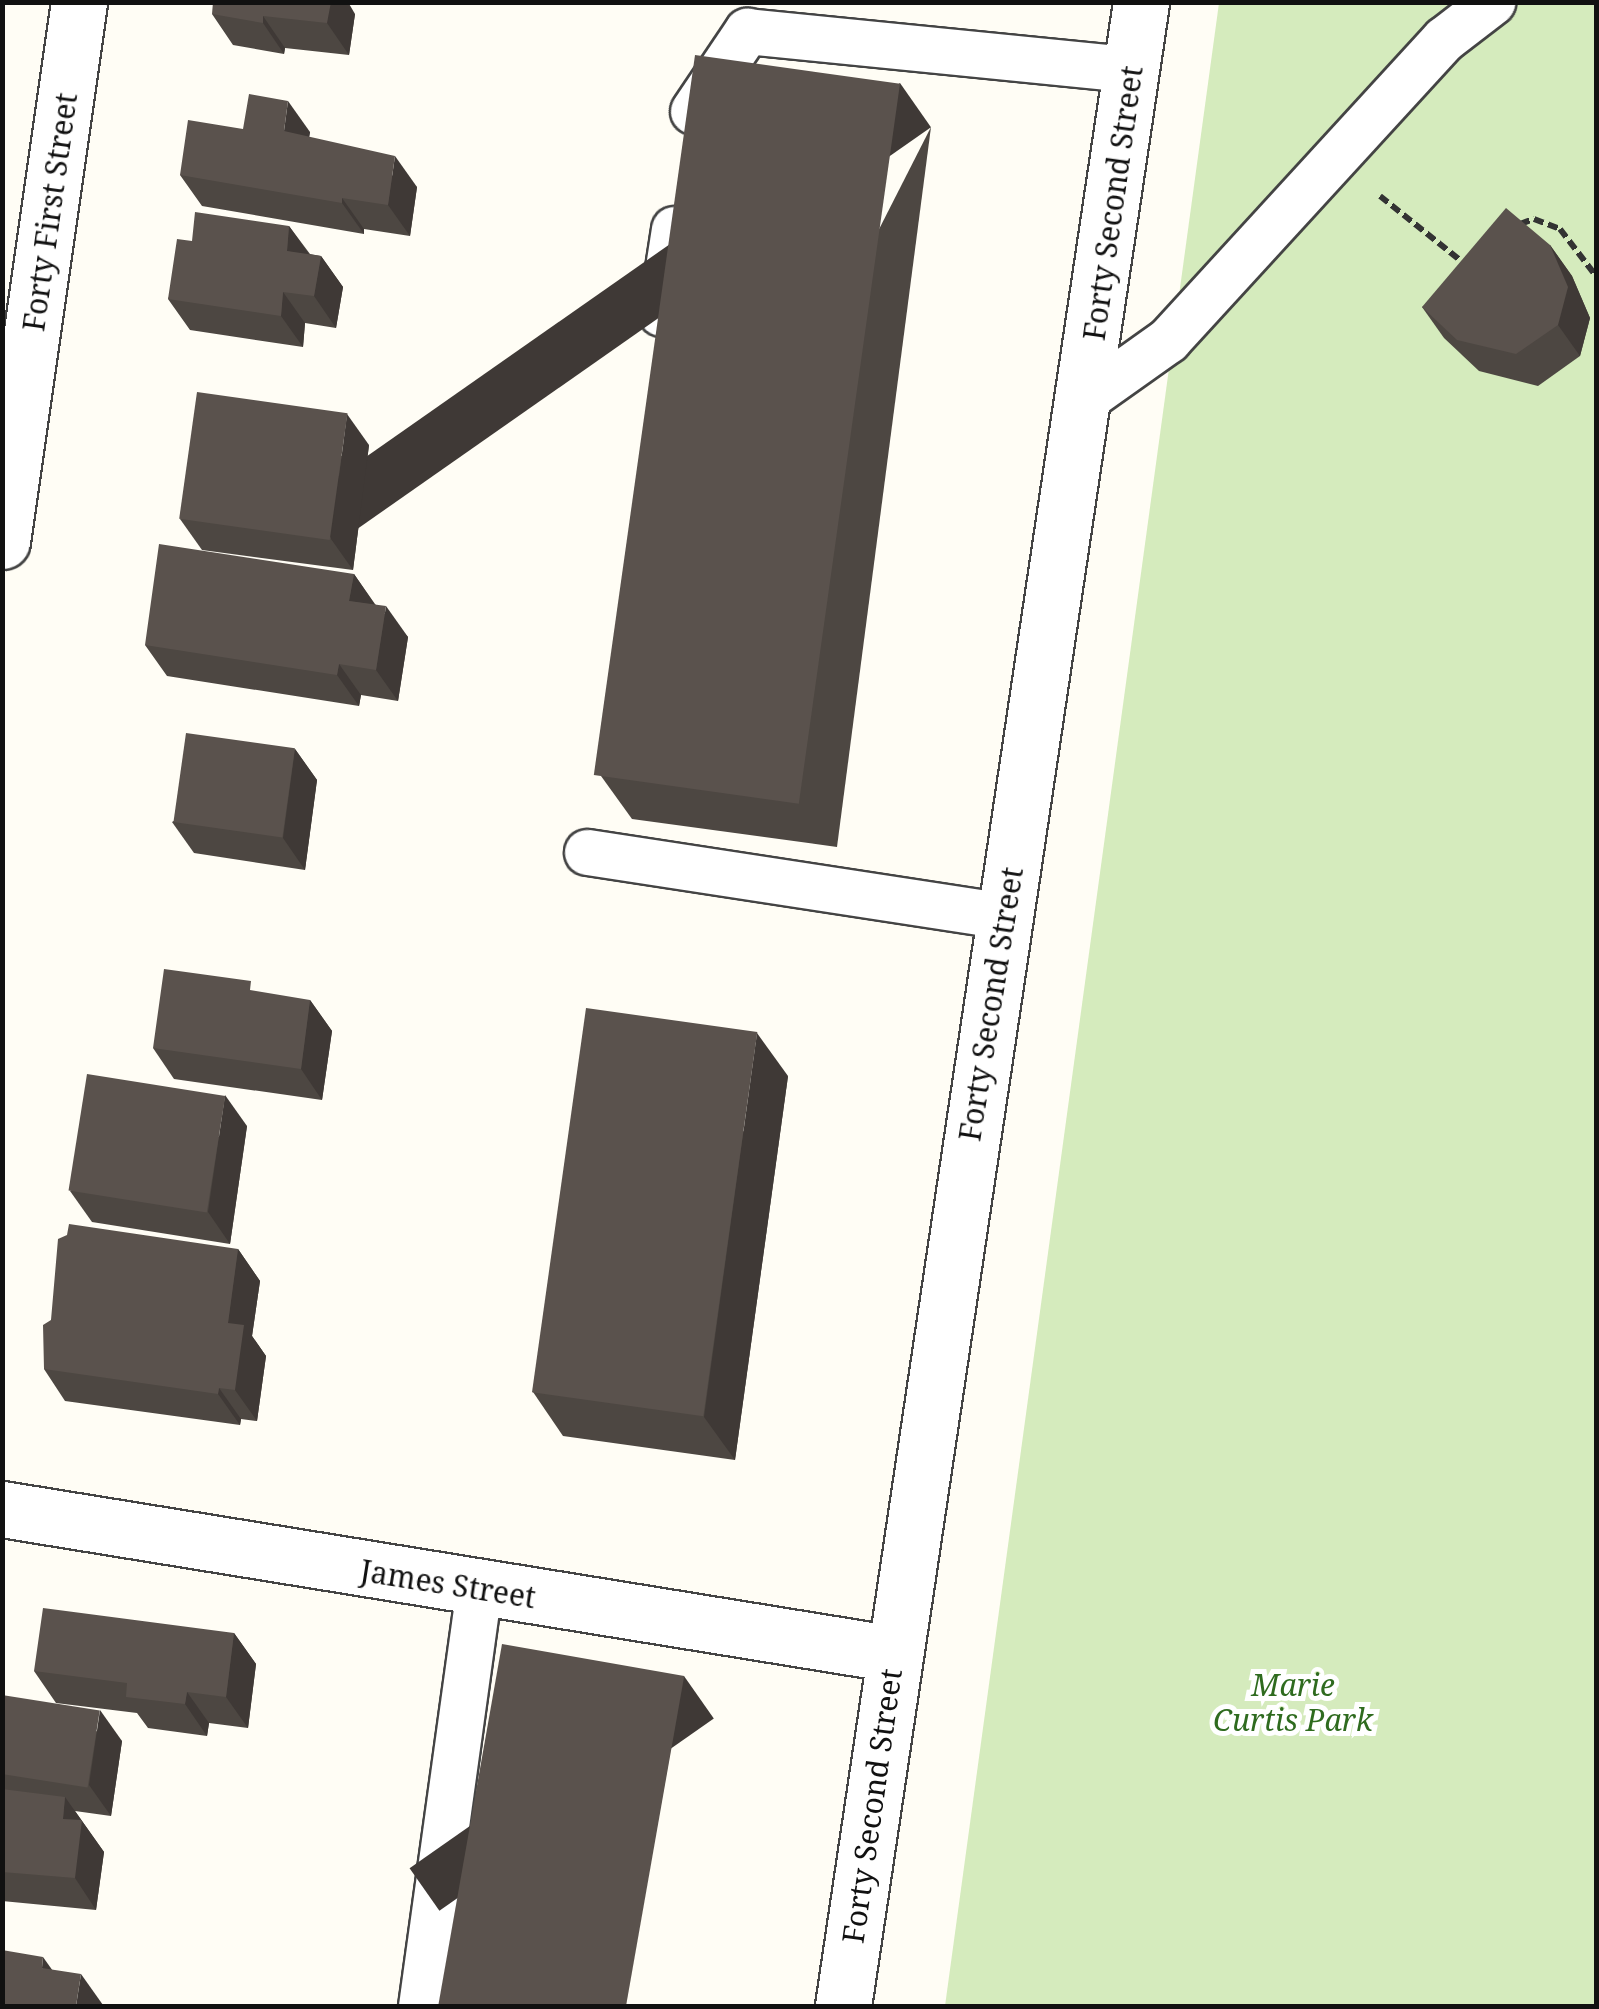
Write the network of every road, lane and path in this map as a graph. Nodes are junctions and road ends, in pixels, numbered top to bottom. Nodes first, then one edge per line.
1 (79, 2) edge
2 (1142, 2) edge
3 (1492, 2) edge
4 (1132, 69) junction
5 (1338, 162) junction
6 (1500, 231) edge
7 (1472, 256) edge
8 (1465, 264) junction
9 (1596, 276) edge
10 (1456, 278) edge
11 (20, 295) edge
12 (661, 313) edge
13 (1085, 399) junction
14 (2, 540) edge
15 (587, 852) dead end
16 (1004, 916) junction
17 (2, 1509) edge
18 (479, 1590) junction
19 (894, 1654) junction
20 (421, 2006) edge
21 (843, 2006) edge

1 - 11 street, Forty First Street
2 - 4 street, Forty Second Street
3 - 5 lane
4 - 12 lane
4 - 13 street, Forty Second Street
5 - 8 path
5 - 13 lane
6 - 9 path
7 - 8 path
8 - 10 path
11 - 14 street, Forty First Street
13 - 16 street, Forty Second Street
15 - 16 lane
16 - 19 street, Forty Second Street
17 - 18 street, James Street
18 - 19 street, James Street
18 - 20 lane
19 - 21 street, Forty Second Street

